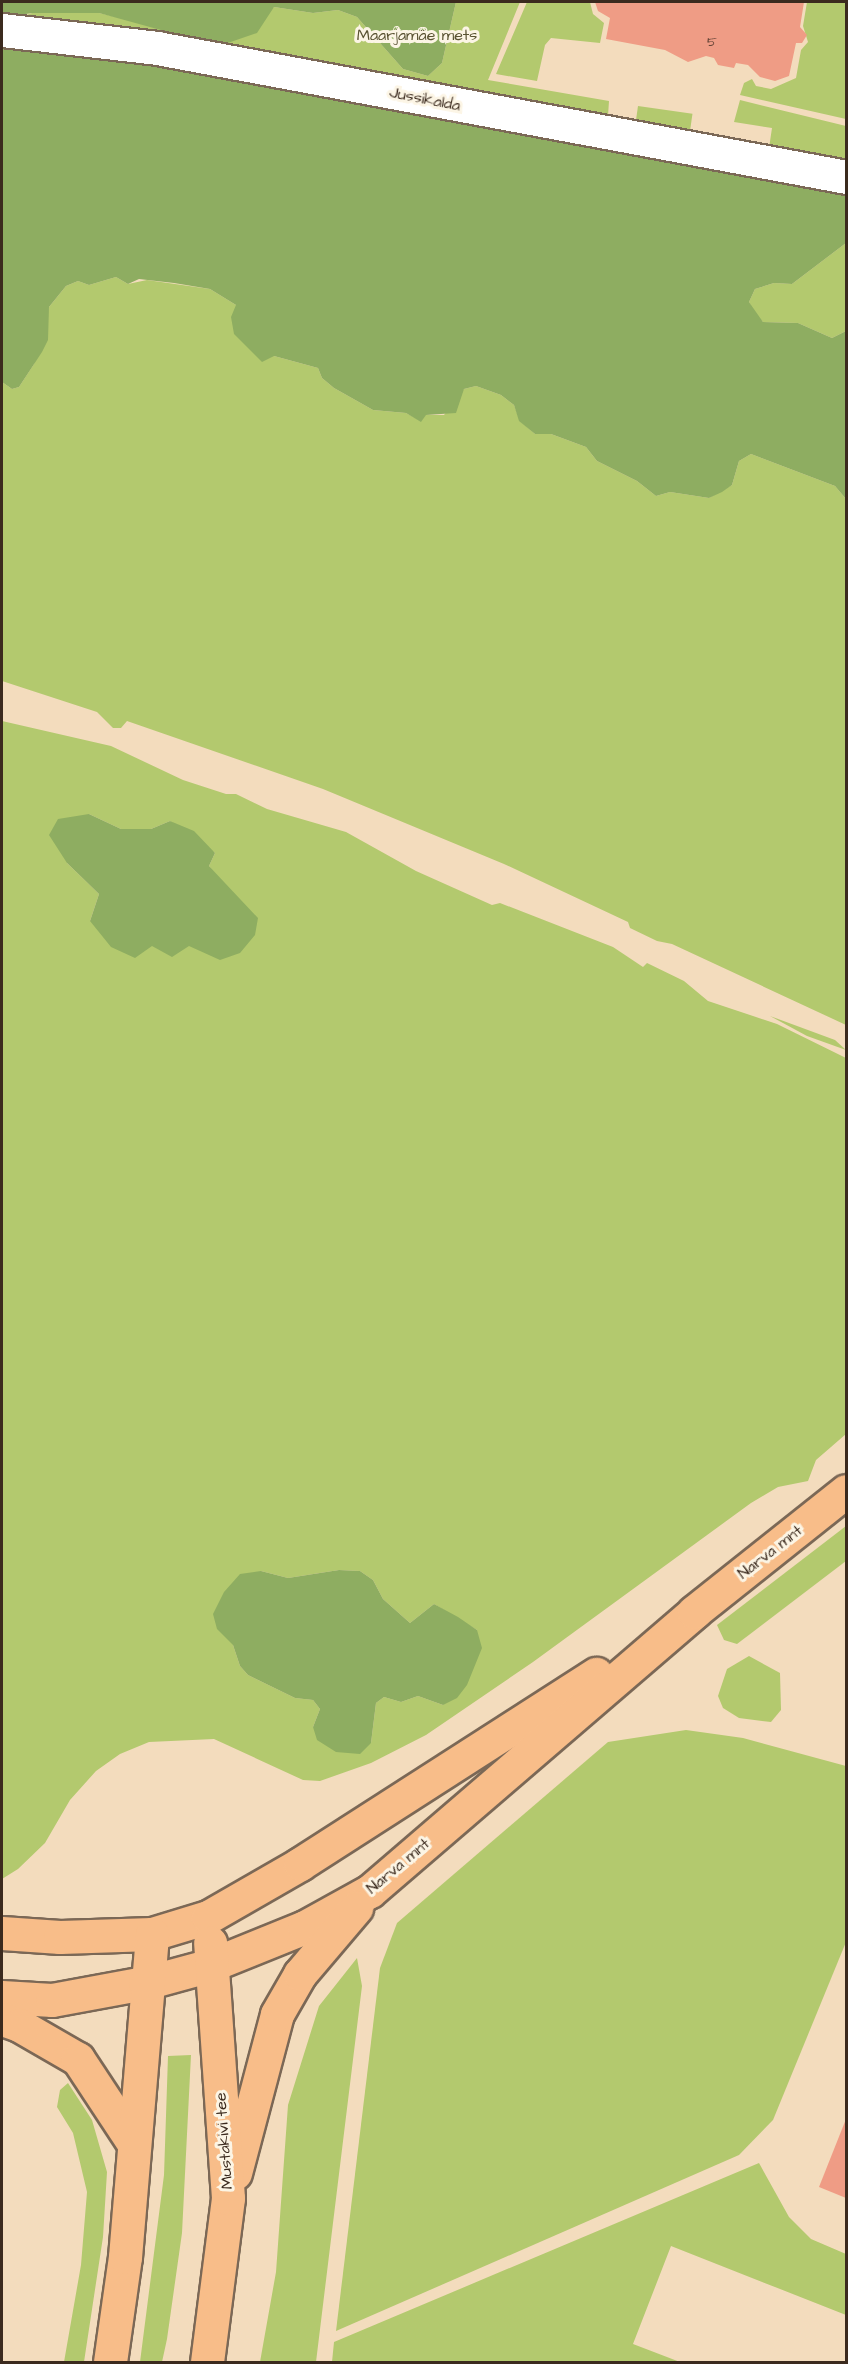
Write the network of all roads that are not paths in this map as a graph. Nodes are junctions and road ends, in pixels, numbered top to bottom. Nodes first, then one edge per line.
1 (2, 30) edge
2 (846, 177) edge
3 (846, 1491) edge
4 (694, 1612) junction
5 (370, 1891) junction
6 (208, 1917) junction
7 (2, 1933) edge
8 (152, 1934) junction
9 (211, 1965) junction
10 (145, 1983) junction
11 (2, 1997) edge
12 (2, 2019) edge
13 (132, 2141) junction
14 (228, 2198) junction
15 (110, 2362) edge
16 (207, 2362) edge

1 - 2 lane, Jussikalda
3 - 4 main road, Narva mnt
4 - 5 main road, Narva mnt
4 - 6 main road, Narva mnt
5 - 9 main road, Narva mnt
5 - 14 main road
6 - 8 main road, Narva mnt
6 - 9 main road, Mustakivi tee
7 - 8 main road, Narva mnt
8 - 10 main road
9 - 10 main road, Narva mnt
9 - 14 main road, Mustakivi tee
10 - 11 main road, Narva mnt
10 - 13 main road
12 - 13 main road
13 - 15 main road
14 - 16 main road, Mustakivi tee

